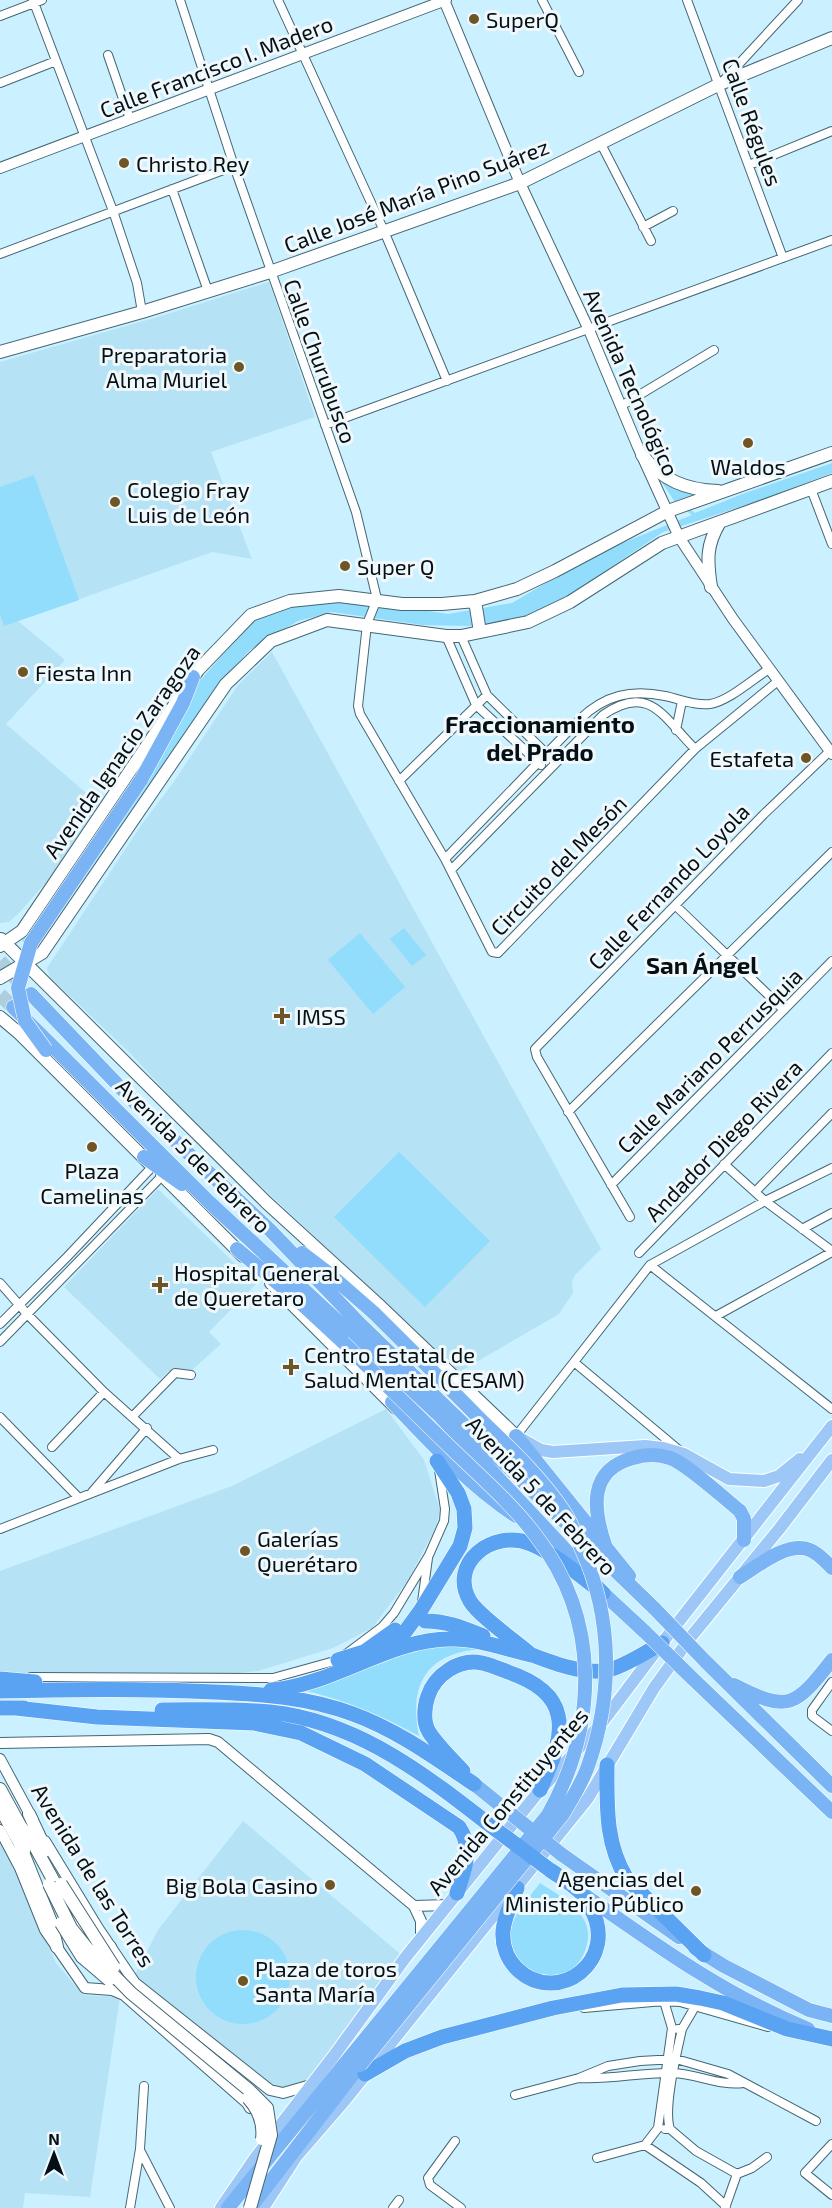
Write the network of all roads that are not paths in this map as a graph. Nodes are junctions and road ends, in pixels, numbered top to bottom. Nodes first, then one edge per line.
1 (180, 0) edge
2 (278, 0) edge
3 (445, 0) edge
4 (542, 0) edge
5 (687, 0) edge
6 (798, 0) edge
7 (36, 1) edge
8 (0, 16) edge
9 (832, 38) edge
10 (108, 55) dead end
11 (303, 55) junction
12 (56, 61) junction
13 (579, 72) dead end
14 (0, 83) edge
15 (720, 84) junction
16 (210, 90) junction
17 (130, 119) junction
18 (832, 131) edge
19 (86, 137) junction
20 (601, 144) junction
21 (749, 165) junction
22 (234, 166) junction
23 (0, 168) edge
24 (520, 183) junction
25 (172, 189) junction
26 (113, 211) junction
27 (673, 211) dead end
28 (643, 228) junction
29 (384, 231) junction
30 (832, 240) edge
31 (651, 241) dead end
32 (0, 254) edge
33 (783, 258) junction
34 (270, 272) junction
35 (208, 291) junction
36 (142, 312) junction
37 (589, 330) junction
38 (714, 350) dead end
39 (0, 352) edge
40 (447, 381) junction
41 (621, 406) junction
42 (325, 425) junction
43 (832, 453) edge
44 (642, 455) junction
45 (832, 481) edge
46 (811, 489) junction
47 (725, 491) junction
48 (668, 511) junction
49 (720, 522) junction
50 (679, 537) junction
51 (832, 544) edge
52 (711, 587) junction
53 (377, 599) junction
54 (475, 601) junction
55 (367, 624) junction
56 (480, 632) junction
57 (446, 636) junction
58 (460, 636) junction
59 (769, 669) junction
60 (193, 678) junction
61 (778, 681) junction
62 (487, 695) junction
63 (682, 701) junction
64 (476, 705) junction
65 (676, 730) junction
66 (695, 749) junction
67 (547, 753) junction
68 (831, 753) edge
69 (539, 763) junction
70 (556, 763) junction
71 (548, 771) junction
72 (399, 781) junction
73 (115, 795) junction
74 (144, 804) junction
75 (832, 852) edge
76 (445, 859) junction
77 (451, 870) junction
78 (676, 906) junction
79 (2, 942) edge
80 (728, 955) junction
81 (832, 961) edge
82 (26, 964) junction
83 (0, 978) edge
84 (31, 994) dead end
85 (14, 1007) tunnel mouth
86 (784, 1010) junction
87 (0, 1017) tunnel mouth
88 (832, 1053) edge
89 (568, 1112) junction
90 (832, 1113) edge
91 (724, 1164) junction
92 (153, 1166) junction
93 (832, 1168) edge
94 (611, 1185) junction
95 (754, 1192) junction
96 (765, 1201) junction
97 (208, 1202) junction
98 (832, 1213) edge
99 (630, 1217) dead end
100 (802, 1229) junction
101 (270, 1230) junction
102 (248, 1239) junction
103 (237, 1249) junction
104 (832, 1251) edge
105 (639, 1253) dead end
106 (650, 1265) junction
107 (0, 1283) edge
108 (302, 1304) junction
109 (19, 1305) junction
110 (28, 1315) junction
111 (716, 1316) junction
112 (0, 1324) edge
113 (0, 1342) edge
114 (574, 1362) junction
115 (191, 1375) dead end
116 (104, 1392) junction
117 (392, 1402) junction
118 (832, 1409) edge
119 (133, 1416) junction
120 (0, 1417) edge
121 (832, 1426) edge
122 (147, 1428) junction
123 (516, 1436) junction
124 (52, 1447) dead end
125 (816, 1447) junction
126 (213, 1450) dead end
127 (684, 1454) junction
128 (179, 1459) junction
129 (832, 1460) edge
130 (437, 1461) junction
131 (91, 1493) junction
132 (78, 1497) junction
133 (1, 1528) edge
134 (744, 1540) junction
135 (605, 1545) junction
136 (563, 1547) junction
137 (429, 1555) junction
138 (832, 1568) edge
139 (740, 1577) junction
140 (604, 1594) junction
141 (650, 1605) junction
142 (423, 1616) junction
143 (395, 1630) dead end
144 (662, 1643) junction
145 (389, 1653) junction
146 (531, 1655) junction
147 (338, 1660) junction
148 (832, 1660) edge
149 (0, 1678) edge
150 (721, 1678) junction
151 (832, 1682) edge
152 (113, 1688) junction
153 (0, 1691) edge
154 (240, 1693) junction
155 (8, 1708) edge
156 (832, 1731) edge
157 (0, 1743) edge
158 (0, 1759) edge
159 (607, 1765) junction
160 (474, 1784) junction
161 (832, 1786) edge
162 (0, 1789) edge
163 (540, 1790) junction
164 (0, 1808) edge
165 (832, 1812) edge
166 (29, 1814) junction
167 (19, 1824) junction
168 (0, 1830) edge
169 (20, 1845) junction
170 (51, 1885) junction
171 (517, 1888) junction
172 (582, 1893) junction
173 (452, 1899) junction
174 (414, 1906) junction
175 (421, 1937) junction
176 (57, 1947) junction
177 (110, 1947) junction
178 (704, 1955) junction
179 (121, 1963) junction
180 (724, 1966) junction
181 (128, 1994) junction
182 (664, 2001) junction
183 (696, 2005) junction
184 (554, 2008) junction
185 (832, 2008) edge
186 (832, 2016) edge
187 (672, 2028) junction
188 (682, 2029) junction
189 (787, 2029) junction
190 (832, 2038) edge
191 (672, 2059) junction
192 (359, 2065) junction
193 (670, 2073) junction
194 (579, 2078) junction
195 (743, 2083) junction
196 (311, 2085) junction
197 (144, 2086) dead end
198 (515, 2095) dead end
199 (816, 2121) dead end
200 (658, 2128) junction
201 (670, 2129) junction
202 (455, 2141) dead end
203 (832, 2144) edge
204 (645, 2145) junction
205 (140, 2150) junction
206 (256, 2157) junction
207 (296, 2157) junction
208 (767, 2157) dead end
209 (597, 2158) dead end
210 (737, 2174) junction
211 (268, 2185) junction
212 (832, 2195) edge
213 (399, 2200) dead end
214 (725, 2207) edge
215 (130, 2208) edge
216 (170, 2208) edge
217 (221, 2208) edge
218 (228, 2208) edge
219 (241, 2208) edge
220 (250, 2208) edge
221 (263, 2208) edge
222 (393, 2208) edge
223 (461, 2208) edge

1 - 16 street, Calle Churubusco
2 - 11 street
3 - 11 street, Calle Francisco I. Madero
3 - 24 street, Avenida Tecnológico
4 - 13 street
5 - 15 street, Calle Régules
6 - 15 street
7 - 8 street
7 - 12 street
9 - 15 main road, Calle José María Pino Suárez
10 - 17 street
11 - 16 street, Calle Francisco I. Madero
11 - 29 street
12 - 14 street
12 - 19 street
15 - 20 main road, Calle José María Pino Suárez
15 - 21 street, Calle Régules
16 - 17 street, Calle Francisco I. Madero
16 - 22 street, Calle Churubusco
17 - 19 street, Calle Francisco I. Madero
18 - 21 street
19 - 23 street, Calle Francisco I. Madero
19 - 26 street
20 - 24 main road, Calle José María Pino Suárez
20 - 28 street
21 - 33 street, Calle Régules
22 - 25 street
22 - 34 street, Calle Churubusco
24 - 29 main road, Calle José María Pino Suárez
24 - 37 street, Avenida Tecnológico
25 - 26 street
25 - 35 street
26 - 32 street
26 - 36 street
27 - 28 street
28 - 31 street
29 - 34 main road, Calle José María Pino Suárez
29 - 40 street
30 - 33 street
33 - 37 street
34 - 35 main road, Calle José María Pino Suárez
34 - 42 street, Calle Churubusco
35 - 36 main road, Calle José María Pino Suárez
36 - 39 main road, Calle José María Pino Suárez
37 - 40 street
37 - 41 street, Avenida Tecnológico
38 - 41 street
40 - 42 street
41 - 44 street, Avenida Tecnológico
42 - 53 street, Calle Churubusco
43 - 47 main road, Avenida Ignacio Zaragoza
44 - 47 main road
44 - 48 street, Avenida Tecnológico
45 - 46 main road
46 - 49 main road
46 - 51 street
47 - 48 main road, Avenida Ignacio Zaragoza
48 - 50 street, Avenida Tecnológico
48 - 54 main road, Avenida Ignacio Zaragoza
49 - 50 main road
49 - 52 main road
50 - 52 street, Avenida Tecnológico
50 - 56 main road
52 - 59 street, Avenida Tecnológico
53 - 54 main road, Avenida Ignacio Zaragoza
53 - 55 street, Circuito del Mesón
53 - 60 main road, Avenida Ignacio Zaragoza
54 - 56 main road
55 - 57 main road
55 - 72 street, Circuito del Mesón
55 - 74 main road
56 - 58 main road
57 - 58 main road
57 - 64 street
58 - 62 street
59 - 61 street, Avenida Tecnológico
59 - 63 street
60 - 73 main road, Avenida Ignacio Zaragoza
60 - 97 highway, bridge
61 - 66 street, Circuito del Mesón
61 - 68 street, Avenida Tecnológico
62 - 64 street
62 - 67 street
63 - 65 street
63 - 67 street
64 - 69 street
64 - 72 street
65 - 66 street
65 - 70 street
66 - 77 street, Circuito del Mesón
67 - 69 street
67 - 70 street
68 - 78 street, Calle Fernando Loyola
69 - 71 street
69 - 76 street
70 - 71 street
71 - 77 street
72 - 76 street, Circuito del Mesón
73 - 74 main road
73 - 79 main road, Avenida Ignacio Zaragoza
74 - 82 main road
75 - 80 street
76 - 77 street, Circuito del Mesón
78 - 80 street
78 - 89 street, Calle Fernando Loyola
79 - 82 main road, Avenida 5 de Febrero
80 - 86 street
80 - 89 street
81 - 86 street, Calle Mariano Perrusquia
82 - 83 main road
82 - 123 main road, Avenida 5 de Febrero
84 - 101 highway, Avenida 5 de Febrero
85 - 97 highway, Avenida 5 de Febrero
86 - 94 street, Calle Mariano Perrusquia
87 - 92 main road, Avenida 5 de Febrero
88 - 91 street, Andador Diego Rivera
89 - 94 street
90 - 95 street
91 - 95 street
91 - 105 street, Andador Diego Rivera
92 - 97 highway
92 - 103 main road, Avenida 5 de Febrero
92 - 109 street
92 - 110 street
93 - 96 street
94 - 99 street
95 - 96 street
96 - 100 street
96 - 106 street
97 - 102 highway, Avenida 5 de Febrero
98 - 100 street
100 - 104 street
101 - 141 highway, Avenida 5 de Febrero
101 - 192 highway, bridge
102 - 108 highway
102 - 136 highway, Avenida 5 de Febrero
103 - 108 highway
103 - 117 main road, Avenida 5 de Febrero
104 - 111 street
106 - 111 street
106 - 114 street
107 - 109 street
108 - 192 highway, bridge
109 - 110 street
109 - 112 street
110 - 113 street
110 - 116 street
111 - 118 street
114 - 123 street
114 - 127 street
115 - 119 street
116 - 119 street
116 - 124 street
117 - 130 main road, Avenida 5 de Febrero
117 - 136 highway
119 - 122 street
120 - 132 street
121 - 125 main road, Avenida Constituyentes
122 - 128 street
122 - 131 street
123 - 127 main road
123 - 135 highway
125 - 127 main road
125 - 134 main road, Avenida Constituyentes
126 - 128 street
128 - 131 street
129 - 139 main road
130 - 137 street
130 - 142 highway
131 - 132 street
132 - 133 street
134 - 135 highway
134 - 144 main road, Avenida Constituyentes
135 - 141 highway
136 - 140 highway, Avenida 5 de Febrero
137 - 142 street
137 - 147 street
138 - 139 highway
139 - 159 main road
140 - 146 highway
140 - 165 highway, Avenida 5 de Febrero, bridge
141 - 150 highway, Avenida 5 de Febrero, bridge
142 - 145 highway
142 - 146 highway
143 - 147 highway
144 - 146 highway
144 - 163 main road, Avenida Constituyentes
145 - 146 highway
145 - 154 highway
147 - 149 street
148 - 150 highway
149 - 152 highway
150 - 161 highway, Avenida 5 de Febrero
151 - 156 street
152 - 153 highway
152 - 154 highway
154 - 160 highway
155 - 172 highway, bridge
155 - 173 highway
157 - 174 street
158 - 166 street, Avenida de las Torres
159 - 171 main road
159 - 178 highway
160 - 163 highway
160 - 178 highway, bridge
162 - 167 main road, Avenida de las Torres
163 - 173 main road, Avenida Constituyentes
164 - 169 main road, Avenida de las Torres
166 - 170 main road
166 - 177 street, Avenida de las Torres
167 - 170 main road, Avenida de las Torres
167 - 177 main road
168 - 176 street, Avenida de las Torres
169 - 170 main road, Avenida de las Torres
169 - 176 main road
170 - 181 main road, bridge
170 - 219 main road, bridge
171 - 172 highway
171 - 192 main road
172 - 190 highway
173 - 174 street
173 - 175 main road, Avenida Constituyentes
174 - 175 street
175 - 196 main road, Avenida Constituyentes
176 - 181 street, Avenida de las Torres
177 - 179 street, Avenida de las Torres
178 - 180 highway
179 - 181 street
179 - 196 street, Avenida de las Torres
180 - 185 highway
180 - 186 highway
181 - 206 street, Avenida de las Torres
181 - 220 main road, bridge
182 - 183 street
182 - 184 street
182 - 187 street
183 - 188 street
183 - 189 street
184 - 189 highway
184 - 192 highway
187 - 188 street
187 - 191 street
188 - 191 street
189 - 190 highway
191 - 193 street
191 - 194 street
191 - 195 street
192 - 207 main road
192 - 211 highway
192 - 218 highway
193 - 194 street
193 - 195 street
193 - 200 street
193 - 201 street
194 - 198 street
195 - 199 street
196 - 206 main road, Avenida Constituyentes
197 - 205 street
200 - 201 street
200 - 204 street
201 - 210 street
202 - 223 street
203 - 212 street
204 - 209 street
204 - 214 street
205 - 215 street
205 - 216 street
206 - 217 main road, Avenida Constituyentes
207 - 211 main road
207 - 221 main road
208 - 210 street
210 - 214 street
211 - 220 highway
213 - 222 street

